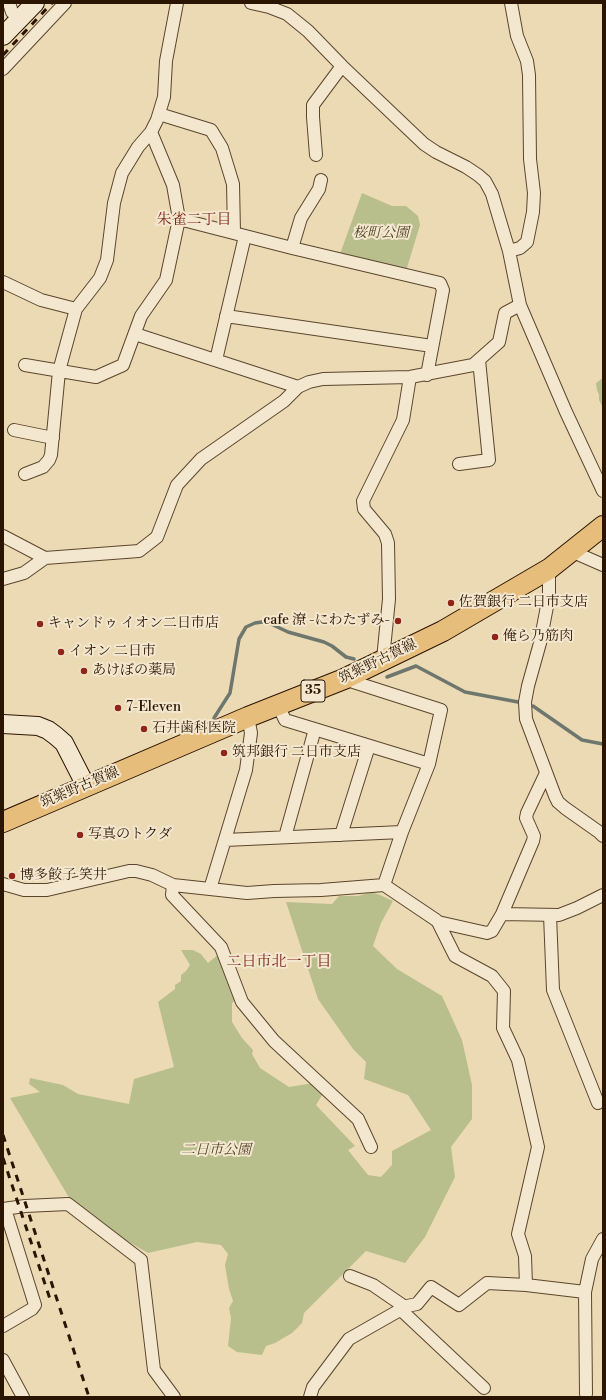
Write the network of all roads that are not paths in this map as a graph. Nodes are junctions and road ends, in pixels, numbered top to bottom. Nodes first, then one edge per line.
1 (9, 3) edge
2 (35, 3) edge
3 (65, 3) edge
4 (177, 3) edge
5 (251, 3) edge
6 (510, 3) edge
7 (20, 19) junction
8 (3, 35) edge
9 (342, 66) junction
10 (3, 69) edge
11 (159, 114) junction
12 (150, 132) junction
13 (316, 155) dead end
14 (321, 180) dead end
15 (179, 219) junction
16 (240, 234) junction
17 (292, 248) junction
18 (510, 251) junction
19 (3, 282) edge
20 (520, 305) junction
21 (76, 309) junction
22 (226, 316) junction
23 (135, 334) junction
24 (432, 346) junction
25 (216, 360) junction
26 (479, 360) junction
27 (25, 365) dead end
28 (59, 371) junction
29 (427, 375) junction
30 (410, 377) junction
31 (298, 387) junction
32 (14, 430) dead end
33 (53, 438) junction
34 (459, 464) dead end
35 (26, 474) dead end
36 (603, 491) edge
37 (600, 532) edge
38 (3, 536) edge
39 (571, 551) junction
40 (46, 558) junction
41 (603, 565) edge
42 (549, 569) junction
43 (3, 579) edge
44 (383, 659) junction
45 (344, 679) junction
46 (278, 705) junction
47 (248, 717) junction
48 (3, 724) edge
49 (315, 729) junction
50 (369, 746) junction
51 (429, 764) junction
52 (546, 773) junction
53 (86, 786) junction
54 (3, 822) edge
55 (402, 832) junction
56 (341, 835) junction
57 (603, 836) edge
58 (285, 837) junction
59 (225, 840) junction
60 (3, 884) edge
61 (172, 885) junction
62 (384, 885) junction
63 (210, 889) junction
64 (603, 895) edge
65 (502, 914) junction
66 (550, 915) junction
67 (438, 922) junction
68 (598, 1103) dead end
69 (371, 1147) dead end
70 (4, 1209) edge
71 (603, 1239) edge
72 (350, 1276) dead end
73 (526, 1285) junction
74 (585, 1292) junction
75 (403, 1309) junction
76 (3, 1326) edge
77 (3, 1360) edge
78 (484, 1388) dead end
79 (586, 1394) dead end
80 (23, 1397) edge
81 (174, 1397) edge
82 (310, 1397) edge

1 - 7 street
2 - 7 main road
3 - 10 street
4 - 11 street
5 - 9 street
6 - 18 street
7 - 8 main road
9 - 13 street
9 - 18 street
11 - 12 street
11 - 16 street
12 - 15 street
12 - 21 street
14 - 17 street
15 - 16 street
15 - 23 street
16 - 17 street
16 - 22 street
17 - 24 street
18 - 20 street
19 - 21 street
20 - 26 street
20 - 36 street
21 - 28 street
22 - 24 street
22 - 25 street
23 - 25 street
23 - 28 street
24 - 29 street
25 - 31 street
26 - 29 street
26 - 34 street
27 - 28 street
28 - 33 street
29 - 30 street
30 - 31 street
30 - 44 street
31 - 40 street
32 - 33 street
33 - 35 street
37 - 39 main road, 筑紫野古賀線 / 35
38 - 40 street
39 - 41 street
39 - 42 main road, 筑紫野古賀線 / 35
40 - 43 street
42 - 44 main road, 筑紫野古賀線 / 35
42 - 52 street
44 - 45 main road, 筑紫野古賀線 / 35
45 - 46 main road, 筑紫野古賀線 / 35
45 - 51 street
46 - 47 main road, 筑紫野古賀線 / 35
46 - 49 street
47 - 53 main road, 筑紫野古賀線 / 35
47 - 59 street
48 - 53 main road
49 - 50 street
49 - 58 street
50 - 51 street
50 - 56 street
51 - 55 street
52 - 57 street
52 - 65 street
53 - 54 main road, 筑紫野古賀線 / 35
55 - 56 street
55 - 62 street
56 - 58 street
58 - 59 street
59 - 63 street
60 - 61 street
61 - 63 street
61 - 69 street
62 - 63 street
62 - 67 street
64 - 66 street
65 - 66 street
65 - 67 street
66 - 68 street
67 - 73 street
70 - 76 street
70 - 81 street
71 - 74 street
72 - 75 street
73 - 74 street
73 - 75 street
74 - 79 street
75 - 78 street
75 - 82 street
77 - 80 street

